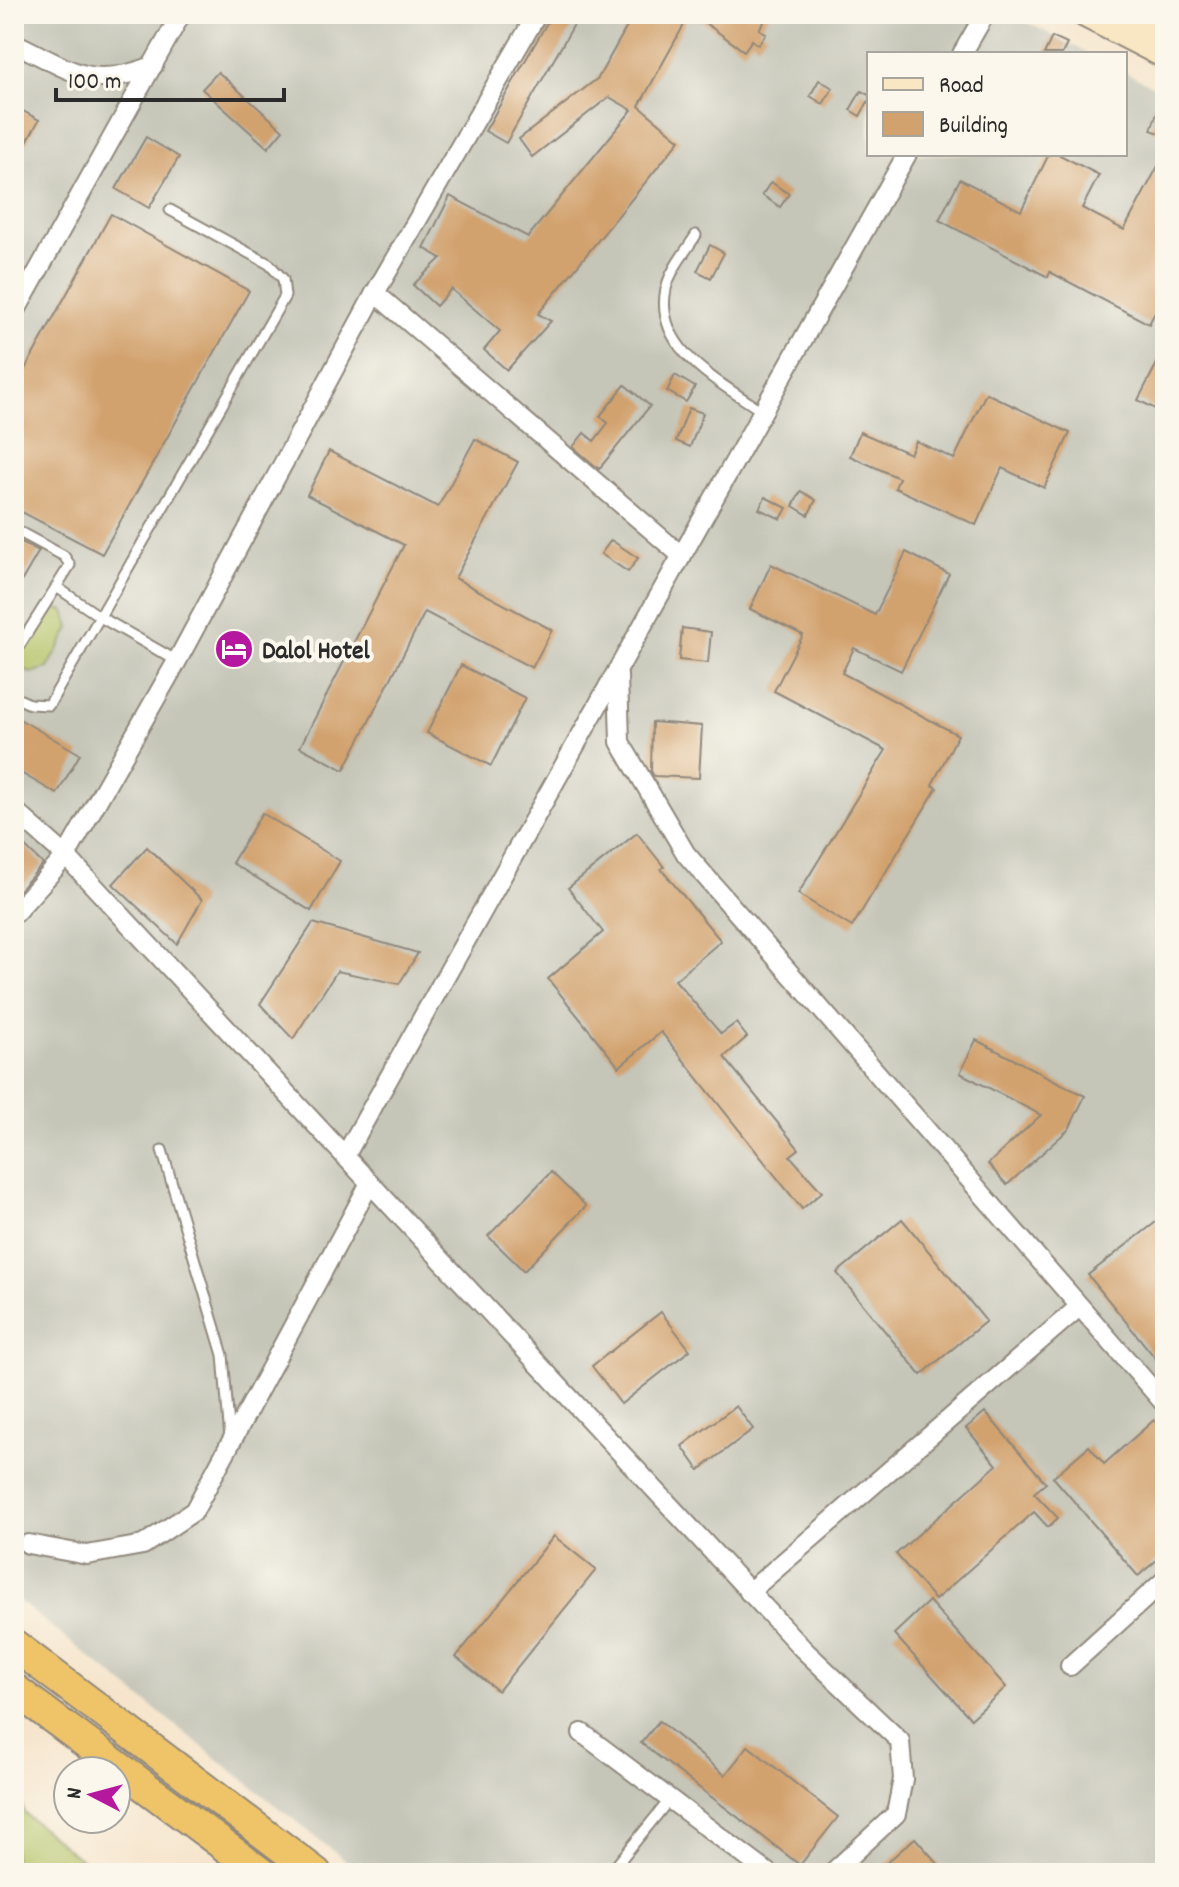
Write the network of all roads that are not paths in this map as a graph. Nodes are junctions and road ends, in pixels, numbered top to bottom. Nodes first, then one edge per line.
1 (181, 14) edge
2 (537, 14) edge
3 (985, 14) edge
4 (1085, 14) edge
5 (1125, 14) edge
6 (1165, 34) edge
7 (14, 43) edge
8 (963, 52) edge
9 (1165, 55) edge
10 (153, 66) junction
11 (906, 156) edge
12 (170, 210) dead end
13 (696, 235) dead end
14 (375, 293) junction
15 (14, 314) edge
16 (763, 412) junction
17 (14, 529) edge
18 (682, 556) junction
19 (58, 588) junction
20 (102, 618) junction
21 (14, 654) edge
22 (177, 661) junction
23 (618, 672) junction
24 (14, 697) edge
25 (14, 810) edge
26 (66, 856) junction
27 (14, 914) edge
28 (162, 1150) dead end
29 (345, 1156) junction
30 (370, 1183) junction
31 (1079, 1307) junction
32 (1165, 1404) edge
33 (231, 1446) junction
34 (28, 1544) dead end
35 (1165, 1580) edge
36 (749, 1592) junction
37 (14, 1645) edge
38 (1070, 1666) dead end
39 (14, 1689) edge
40 (582, 1733) dead end
41 (670, 1799) junction
42 (261, 1873) edge
43 (316, 1873) edge
44 (610, 1873) edge
45 (768, 1873) edge
46 (832, 1873) edge

1 - 10 street
2 - 14 street
3 - 8 street
4 - 9 main road
5 - 6 main road
7 - 10 street
10 - 15 street
11 - 16 street
12 - 20 lane
13 - 16 lane
14 - 18 street
14 - 22 street
16 - 18 street
17 - 19 lane
18 - 23 street
19 - 20 lane
19 - 21 lane
20 - 22 lane
20 - 24 lane
22 - 26 street
23 - 29 street
23 - 31 street
25 - 26 street
26 - 27 street
26 - 29 street
28 - 33 lane
29 - 30 street
30 - 33 street
30 - 36 street
31 - 32 street
31 - 36 street
33 - 34 street
35 - 38 street
36 - 46 street
37 - 43 highway
39 - 42 highway
40 - 41 street
41 - 44 lane
41 - 45 street

